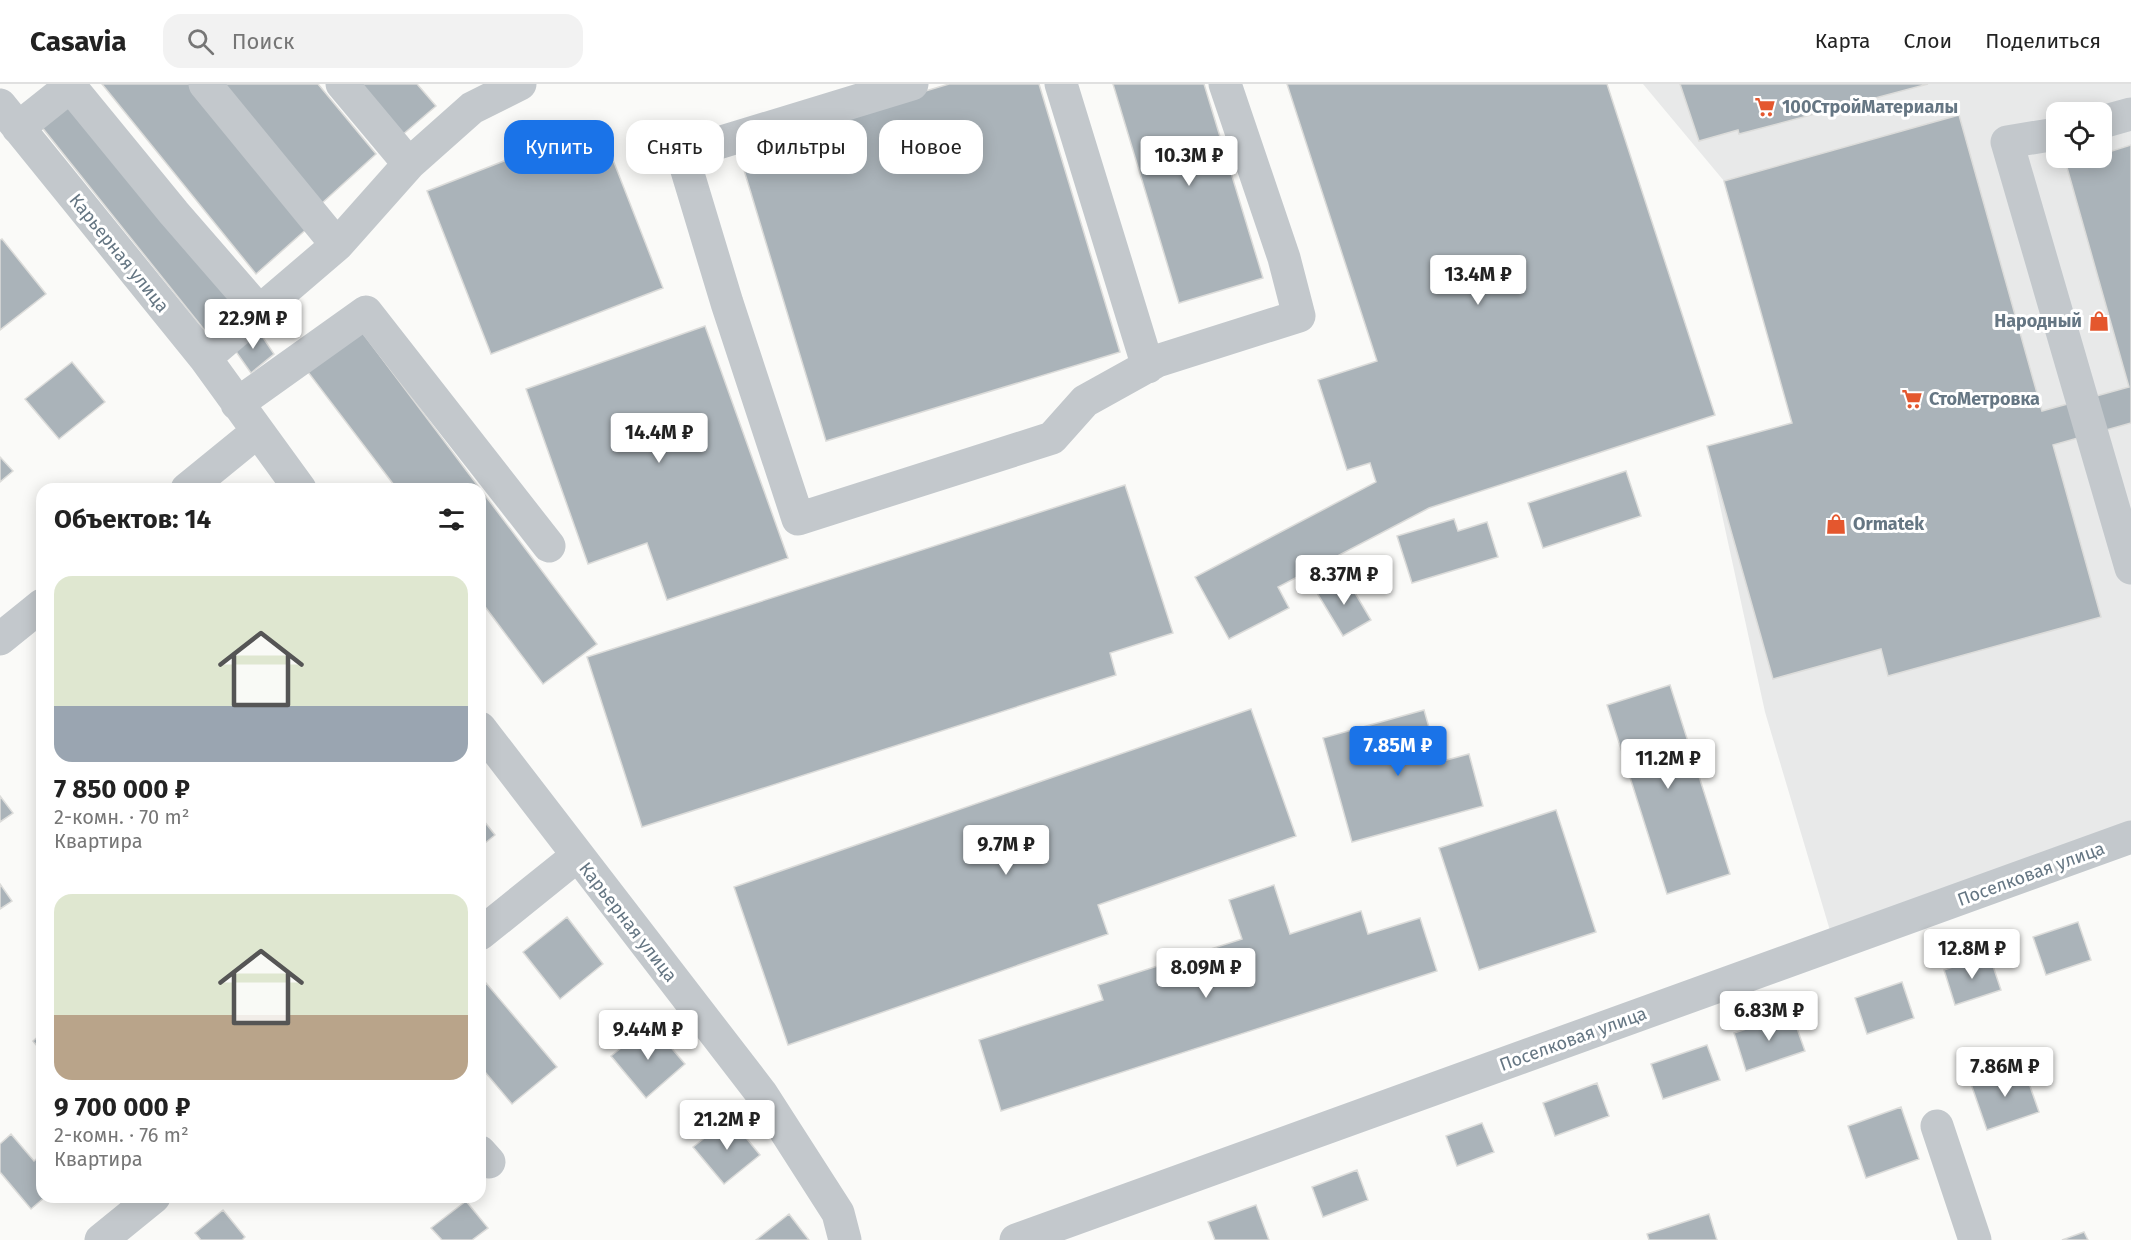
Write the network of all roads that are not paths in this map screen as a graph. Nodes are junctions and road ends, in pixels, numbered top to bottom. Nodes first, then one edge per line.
1 (205, 84) edge
2 (342, 84) edge
3 (520, 84) edge
4 (912, 84) edge
5 (1061, 84) edge
6 (1225, 84) edge
7 (72, 85) edge
8 (2131, 114) edge
9 (9, 116) edge
10 (2112, 119) edge
11 (2046, 136) edge
12 (409, 164) junction
13 (337, 245) junction
14 (260, 312) junction
15 (205, 358) junction
16 (1148, 367) junction
17 (237, 404) junction
18 (257, 432) junction
19 (194, 483) edge
20 (295, 483) edge
21 (549, 546) dead end
22 (2131, 568) edge
23 (36, 610) edge
24 (0, 639) edge
25 (486, 736) edge
26 (2131, 837) edge
27 (577, 856) junction
28 (486, 929) edge
29 (1937, 1126) dead end
30 (147, 1203) edge
31 (101, 1240) edge
32 (845, 1240) edge
33 (1016, 1240) edge
34 (1975, 1240) edge

1 - 13 street
2 - 12 street
3 - 12 street
4 - 16 street
5 - 16 street
6 - 16 street
7 - 9 street
7 - 14 street
8 - 10 street
9 - 15 street, Карьерная улица
11 - 22 street
12 - 13 street
13 - 14 street
14 - 15 street
15 - 17 street, Карьерная улица
17 - 18 street, Карьерная улица
17 - 21 street
18 - 19 street
18 - 20 street, Карьерная улица
23 - 24 street
25 - 27 street, Карьерная улица
26 - 33 street, Поселковая улица
27 - 28 street
27 - 32 street, Карьерная улица
29 - 34 street
30 - 31 street

